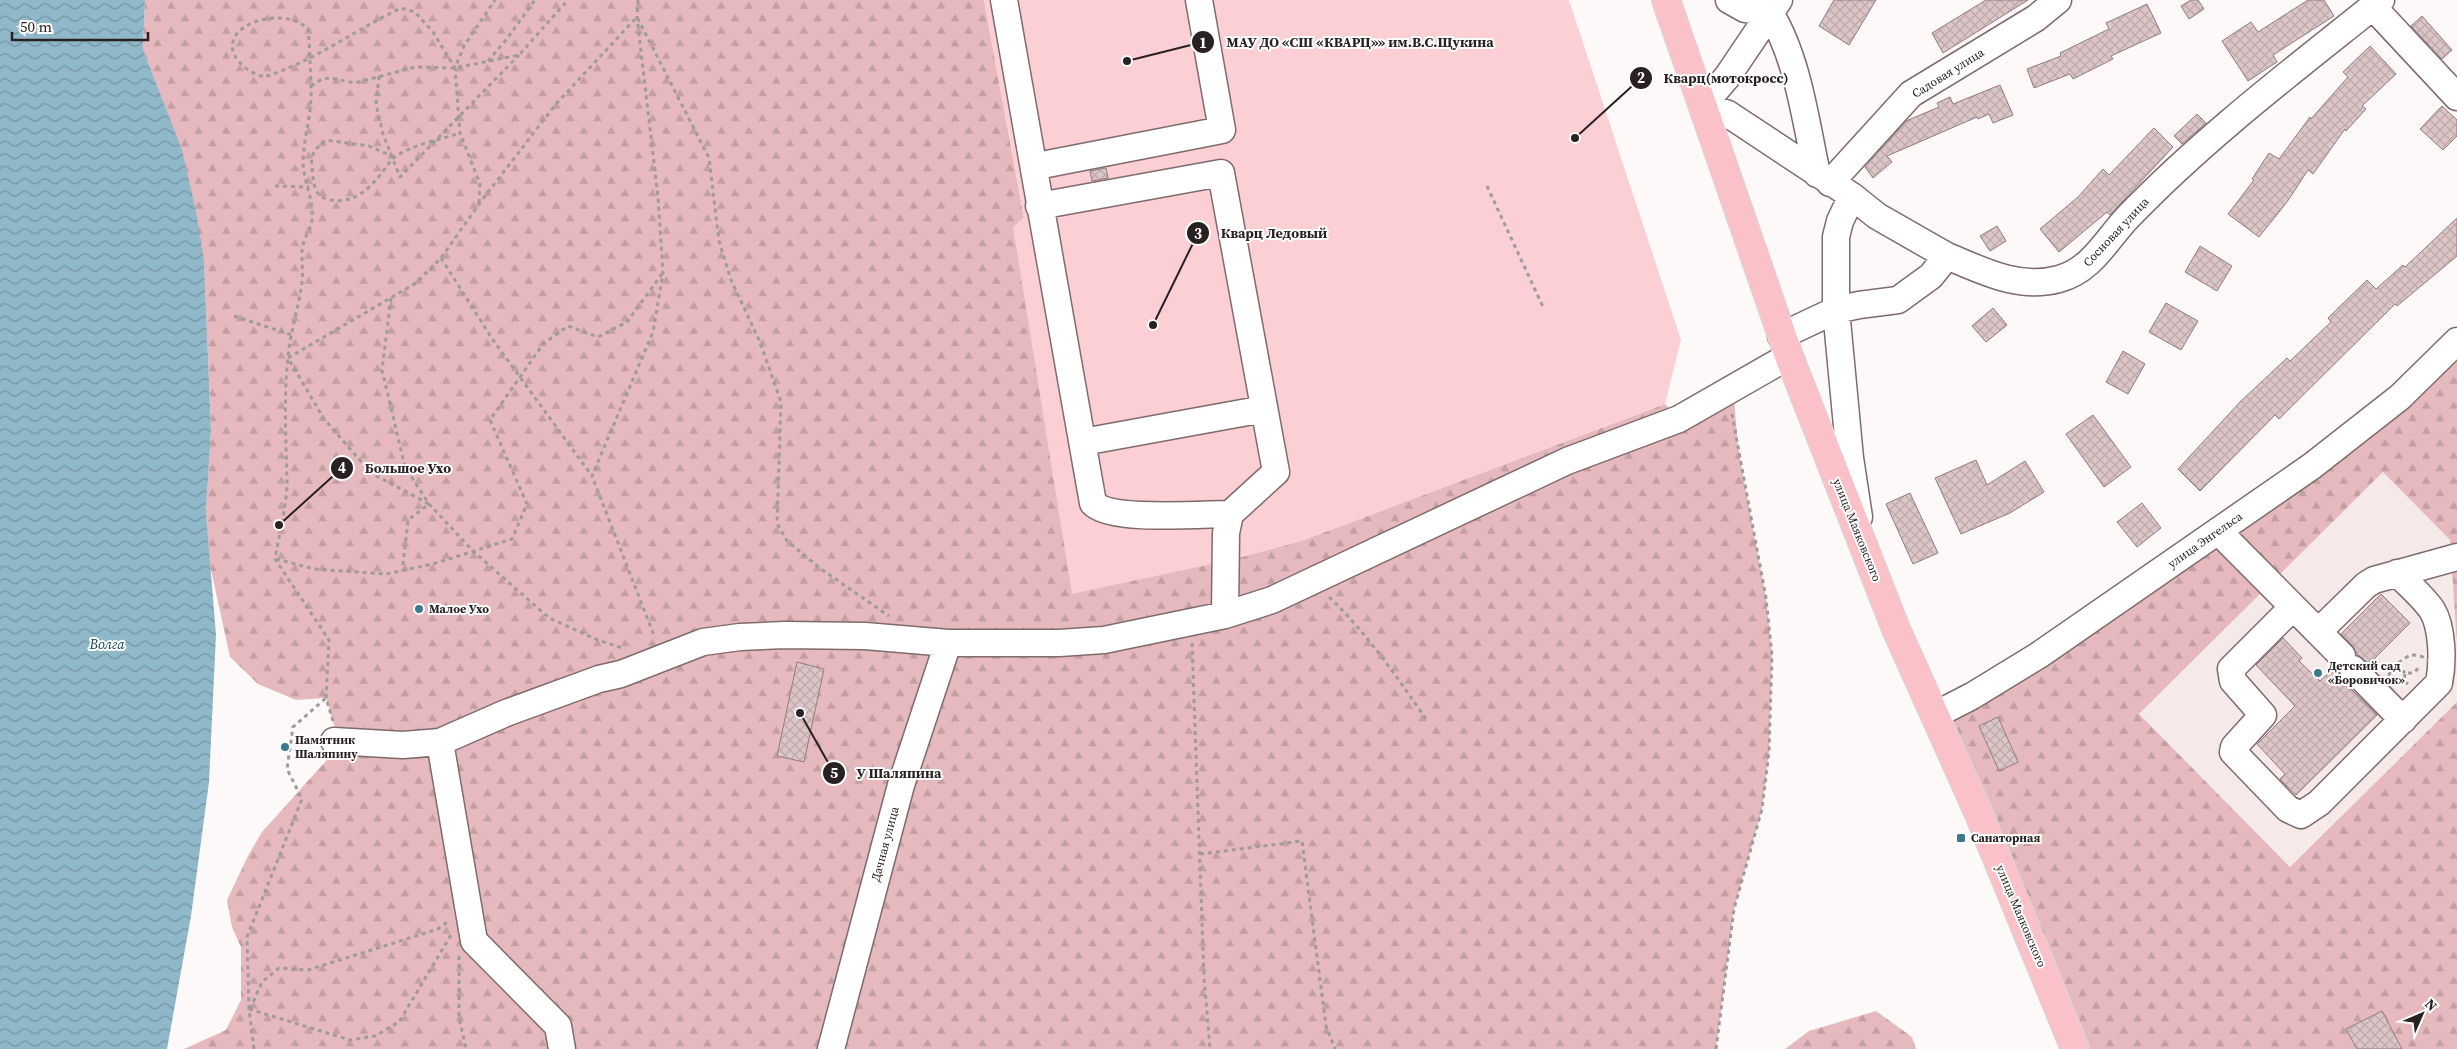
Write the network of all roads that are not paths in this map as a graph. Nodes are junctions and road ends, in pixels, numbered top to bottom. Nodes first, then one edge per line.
1 (1004, 0) edge
2 (1199, 0) edge
3 (1666, 0) edge
4 (1729, 0) edge
5 (2058, 0) edge
6 (2377, 3) edge
7 (1774, 7) edge
8 (2457, 97) edge
9 (1703, 105) junction
10 (1034, 162) junction
11 (1823, 178) junction
12 (1852, 196) junction
13 (1039, 206) junction
14 (1947, 256) junction
15 (1836, 310) junction
16 (2457, 341) edge
17 (1785, 346) junction
18 (1264, 409) junction
19 (1083, 442) junction
20 (1230, 514) junction
21 (2218, 531) junction
22 (1863, 548) junction
23 (2457, 557) edge
24 (2397, 574) junction
25 (2293, 607) junction
26 (1225, 615) junction
27 (2318, 632) junction
28 (948, 643) junction
29 (1934, 715) junction
30 (2403, 720) junction
31 (334, 741) dead end
32 (440, 742) junction
33 (562, 1049) edge
34 (831, 1049) edge
35 (2075, 1049) edge

1 - 10 street
2 - 10 street
3 - 9 main road, улица Маяковского
4 - 7 street
5 - 11 street, Садовая улица
6 - 8 street
6 - 14 street, Сосновая улица
7 - 9 street
7 - 11 street
9 - 11 street, Сосновая улица
9 - 17 main road, улица Маяковского
10 - 13 street
11 - 12 street, Сосновая улица
12 - 14 street, Сосновая улица
12 - 15 street
13 - 18 street
13 - 19 street
14 - 15 street
15 - 17 street
15 - 22 street
16 - 21 street, улица Энгельса
17 - 22 main road, улица Маяковского
17 - 26 street
18 - 19 street
18 - 20 street
19 - 20 street
20 - 26 street
21 - 25 street
21 - 29 street, улица Энгельса
22 - 29 main road, улица Маяковского
23 - 24 street
24 - 27 street
24 - 30 street
25 - 27 street
25 - 30 street
26 - 28 street
27 - 30 street
28 - 32 street
28 - 34 street, Дачная улица
29 - 35 main road, улица Маяковского
31 - 32 street
32 - 33 street

